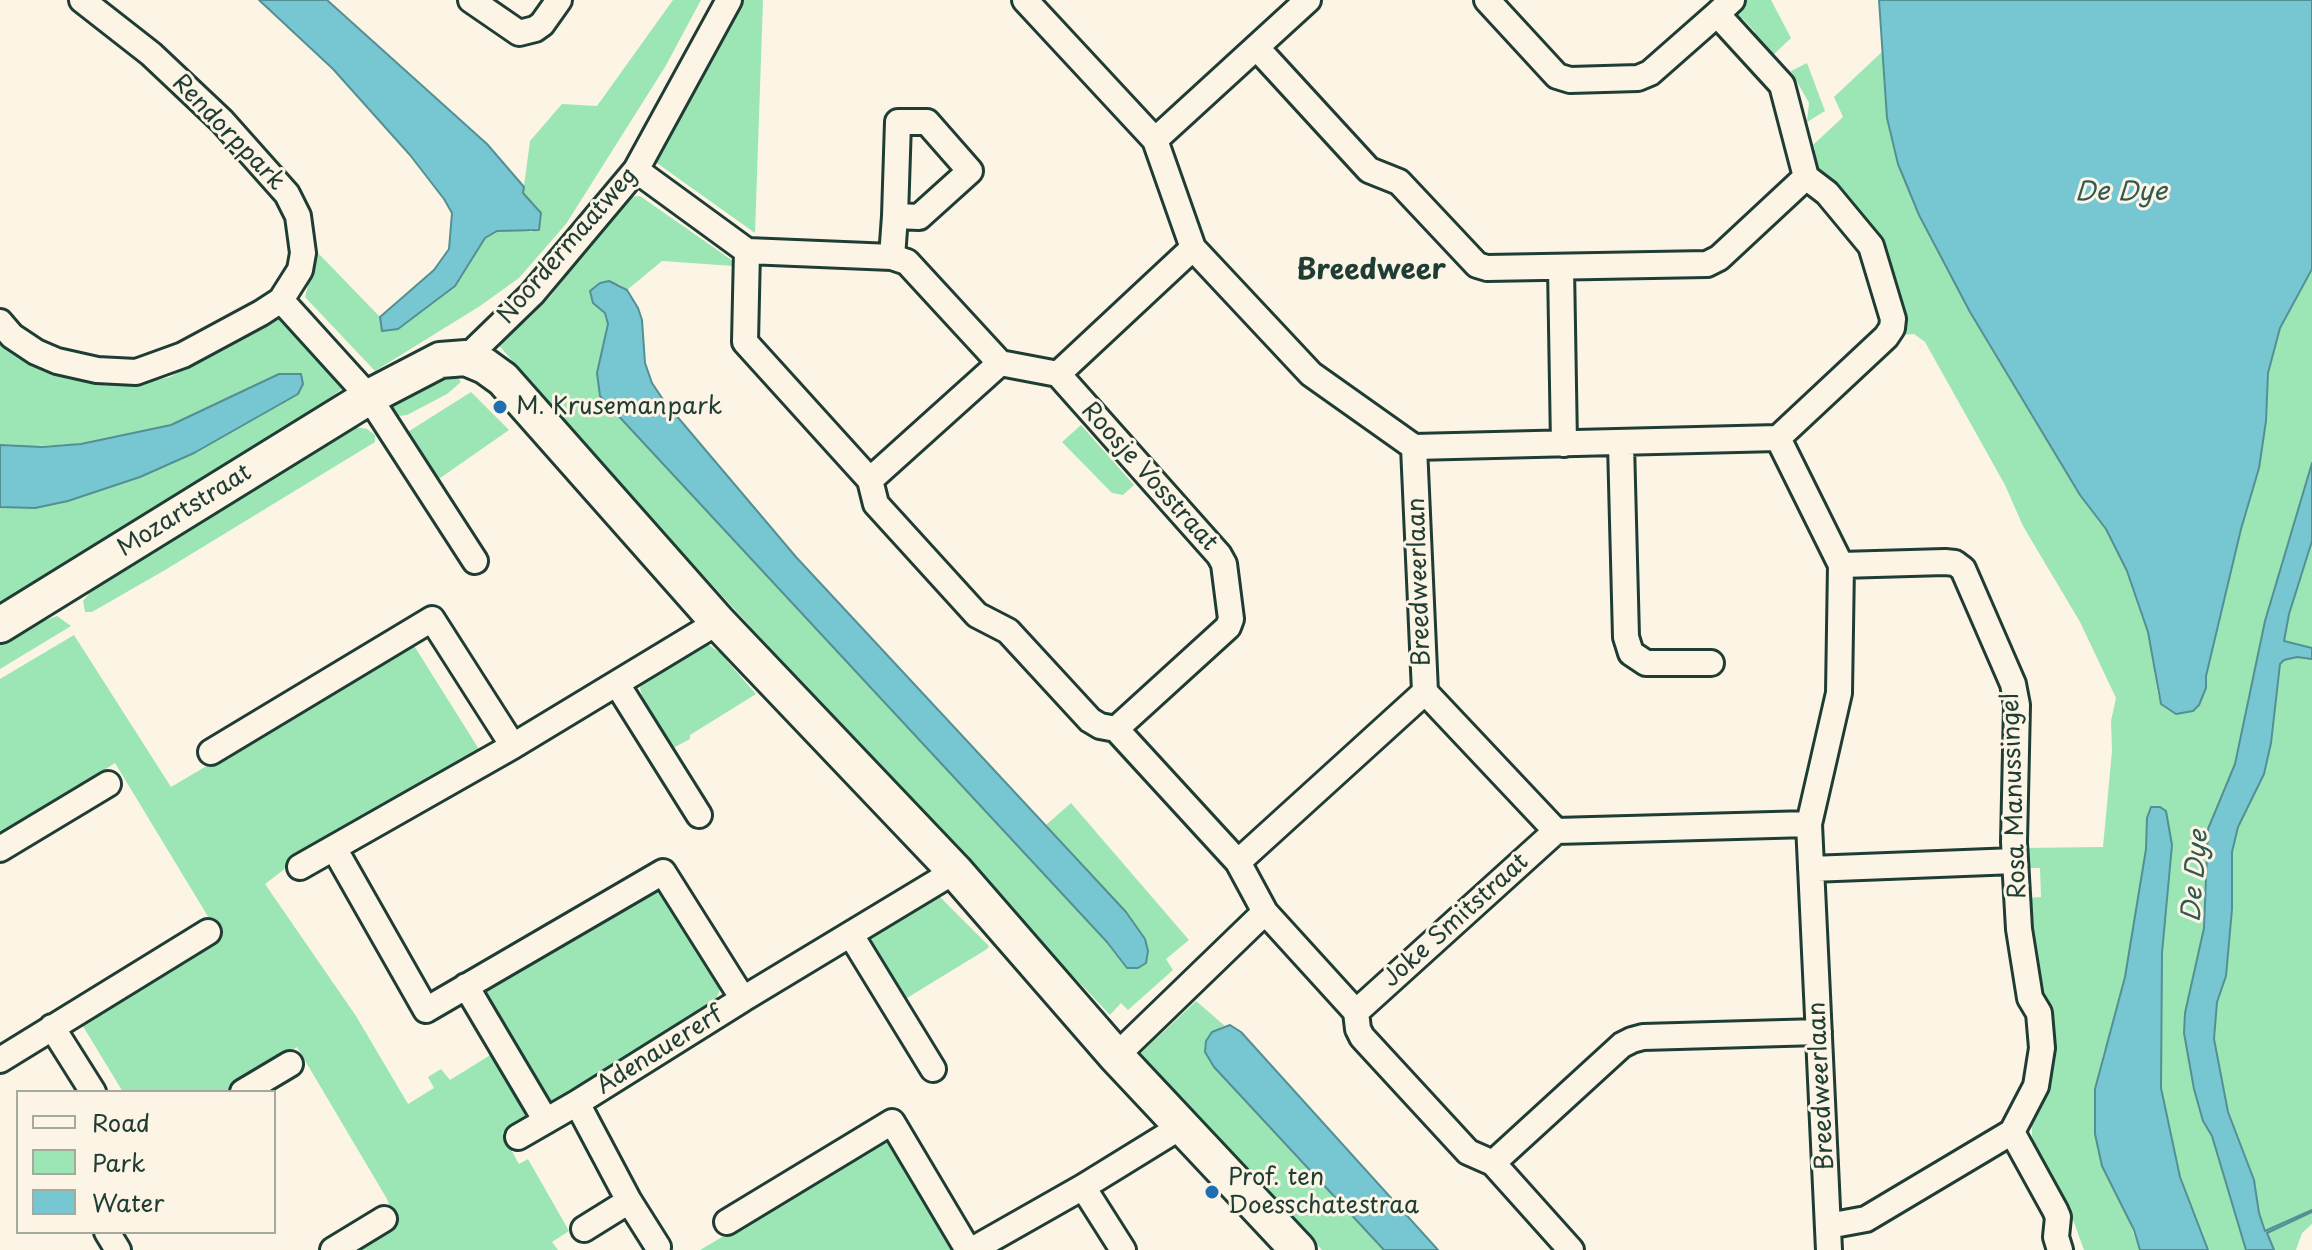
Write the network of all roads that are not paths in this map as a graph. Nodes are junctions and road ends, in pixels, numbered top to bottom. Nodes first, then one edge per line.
1 (82, 0) edge
2 (471, 0) edge
3 (559, 0) edge
4 (729, 0) edge
5 (1025, 0) edge
6 (1308, 0) edge
7 (1487, 0) edge
8 (1725, 7) edge
9 (1257, 48) junction
10 (1155, 140) junction
11 (636, 170) junction
12 (1806, 177) junction
13 (895, 216) dead end
14 (1193, 248) junction
15 (747, 251) junction
16 (892, 257) junction
17 (1561, 267) junction
18 (281, 300) junction
19 (0, 322) edge
20 (466, 358) junction
21 (1000, 363) junction
22 (1058, 374) junction
23 (369, 397) junction
24 (1778, 438) junction
25 (1564, 444) junction
26 (1621, 444) junction
27 (1414, 447) junction
28 (870, 480) junction
29 (475, 561) dead end
30 (1841, 565) junction
31 (718, 622) junction
32 (0, 625) edge
33 (1711, 663) dead end
34 (617, 684) junction
35 (1425, 692) junction
36 (1116, 729) junction
37 (513, 746) junction
38 (211, 752) dead end
39 (108, 784) dead end
40 (699, 815) dead end
41 (1809, 824) junction
42 (1556, 831) junction
43 (334, 848) junction
44 (0, 849) edge
45 (2015, 861) junction
46 (1238, 862) junction
47 (300, 867) dead end
48 (1811, 869) junction
49 (955, 871) junction
50 (1265, 912) junction
51 (208, 932) dead end
52 (851, 935) junction
53 (466, 986) junction
54 (743, 999) junction
55 (1356, 1012) junction
56 (52, 1027) junction
57 (1819, 1032) junction
58 (1116, 1056) junction
59 (0, 1060) edge
60 (290, 1064) dead end
61 (933, 1069) dead end
62 (92, 1090) edge
63 (246, 1090) edge
64 (577, 1103) junction
65 (546, 1121) junction
66 (1182, 1126) junction
67 (2012, 1132) junction
68 (518, 1137) dead end
69 (1493, 1163) junction
70 (1083, 1187) junction
71 (629, 1201) junction
72 (384, 1219) dead end
73 (727, 1222) dead end
74 (584, 1229) dead end
75 (1829, 1238) edge
76 (658, 1247) dead end
77 (333, 1250) edge
78 (970, 1250) edge
79 (1123, 1250) edge
80 (1298, 1250) edge
81 (1571, 1250) edge
82 (2060, 1250) edge

1 - 18 street, Rendorppark
2 - 3 street
4 - 11 street, Noordermaatweg
5 - 10 street
6 - 9 street
7 - 8 street
8 - 12 street
9 - 10 street
9 - 17 street
10 - 14 street
11 - 15 street
11 - 20 street, Noordermaatweg
12 - 17 street
12 - 24 street
13 - 16 street
14 - 22 street
14 - 27 street
15 - 16 street
15 - 28 street
16 - 21 street
17 - 25 street
18 - 19 street
18 - 23 street
20 - 23 street, Mozartstraat
20 - 31 street
21 - 22 street
21 - 28 street
22 - 36 street, Roosje Vosstraat
23 - 29 street
23 - 32 street, Mozartstraat
24 - 26 street
24 - 30 street
25 - 26 street
25 - 27 street
26 - 33 street
27 - 35 street, Breedweerlaan
28 - 36 street
30 - 41 street, Breedweerlaan
30 - 45 street, Rosa Manussingel
31 - 34 street
31 - 49 street
34 - 37 street
34 - 40 street
35 - 42 street, Breedweerlaan
35 - 46 street
36 - 46 street
37 - 38 street
37 - 43 street
39 - 44 street
41 - 42 street
41 - 48 street, Breedweerlaan
42 - 55 street, Joke Smitstraat
43 - 47 street
43 - 53 street
45 - 48 street
45 - 67 street, Rosa Manussingel
46 - 50 street
48 - 57 street, Breedweerlaan
49 - 52 street, Adenauererf
49 - 58 street
50 - 55 street
50 - 58 street
51 - 56 street
52 - 54 street, Adenauererf
52 - 61 street
53 - 54 street
53 - 65 street
54 - 64 street, Adenauererf
55 - 69 street
56 - 59 street
56 - 62 street
57 - 69 street
57 - 75 street, Breedweerlaan
58 - 66 street
60 - 63 street
64 - 65 street, Adenauererf
64 - 71 street, Adenauererf
65 - 68 street, Adenauererf
66 - 70 street
66 - 80 street
67 - 75 street
67 - 82 street
69 - 81 street
70 - 78 street
70 - 79 street
71 - 74 street
71 - 76 street, Adenauererf
72 - 77 street
73 - 78 street

